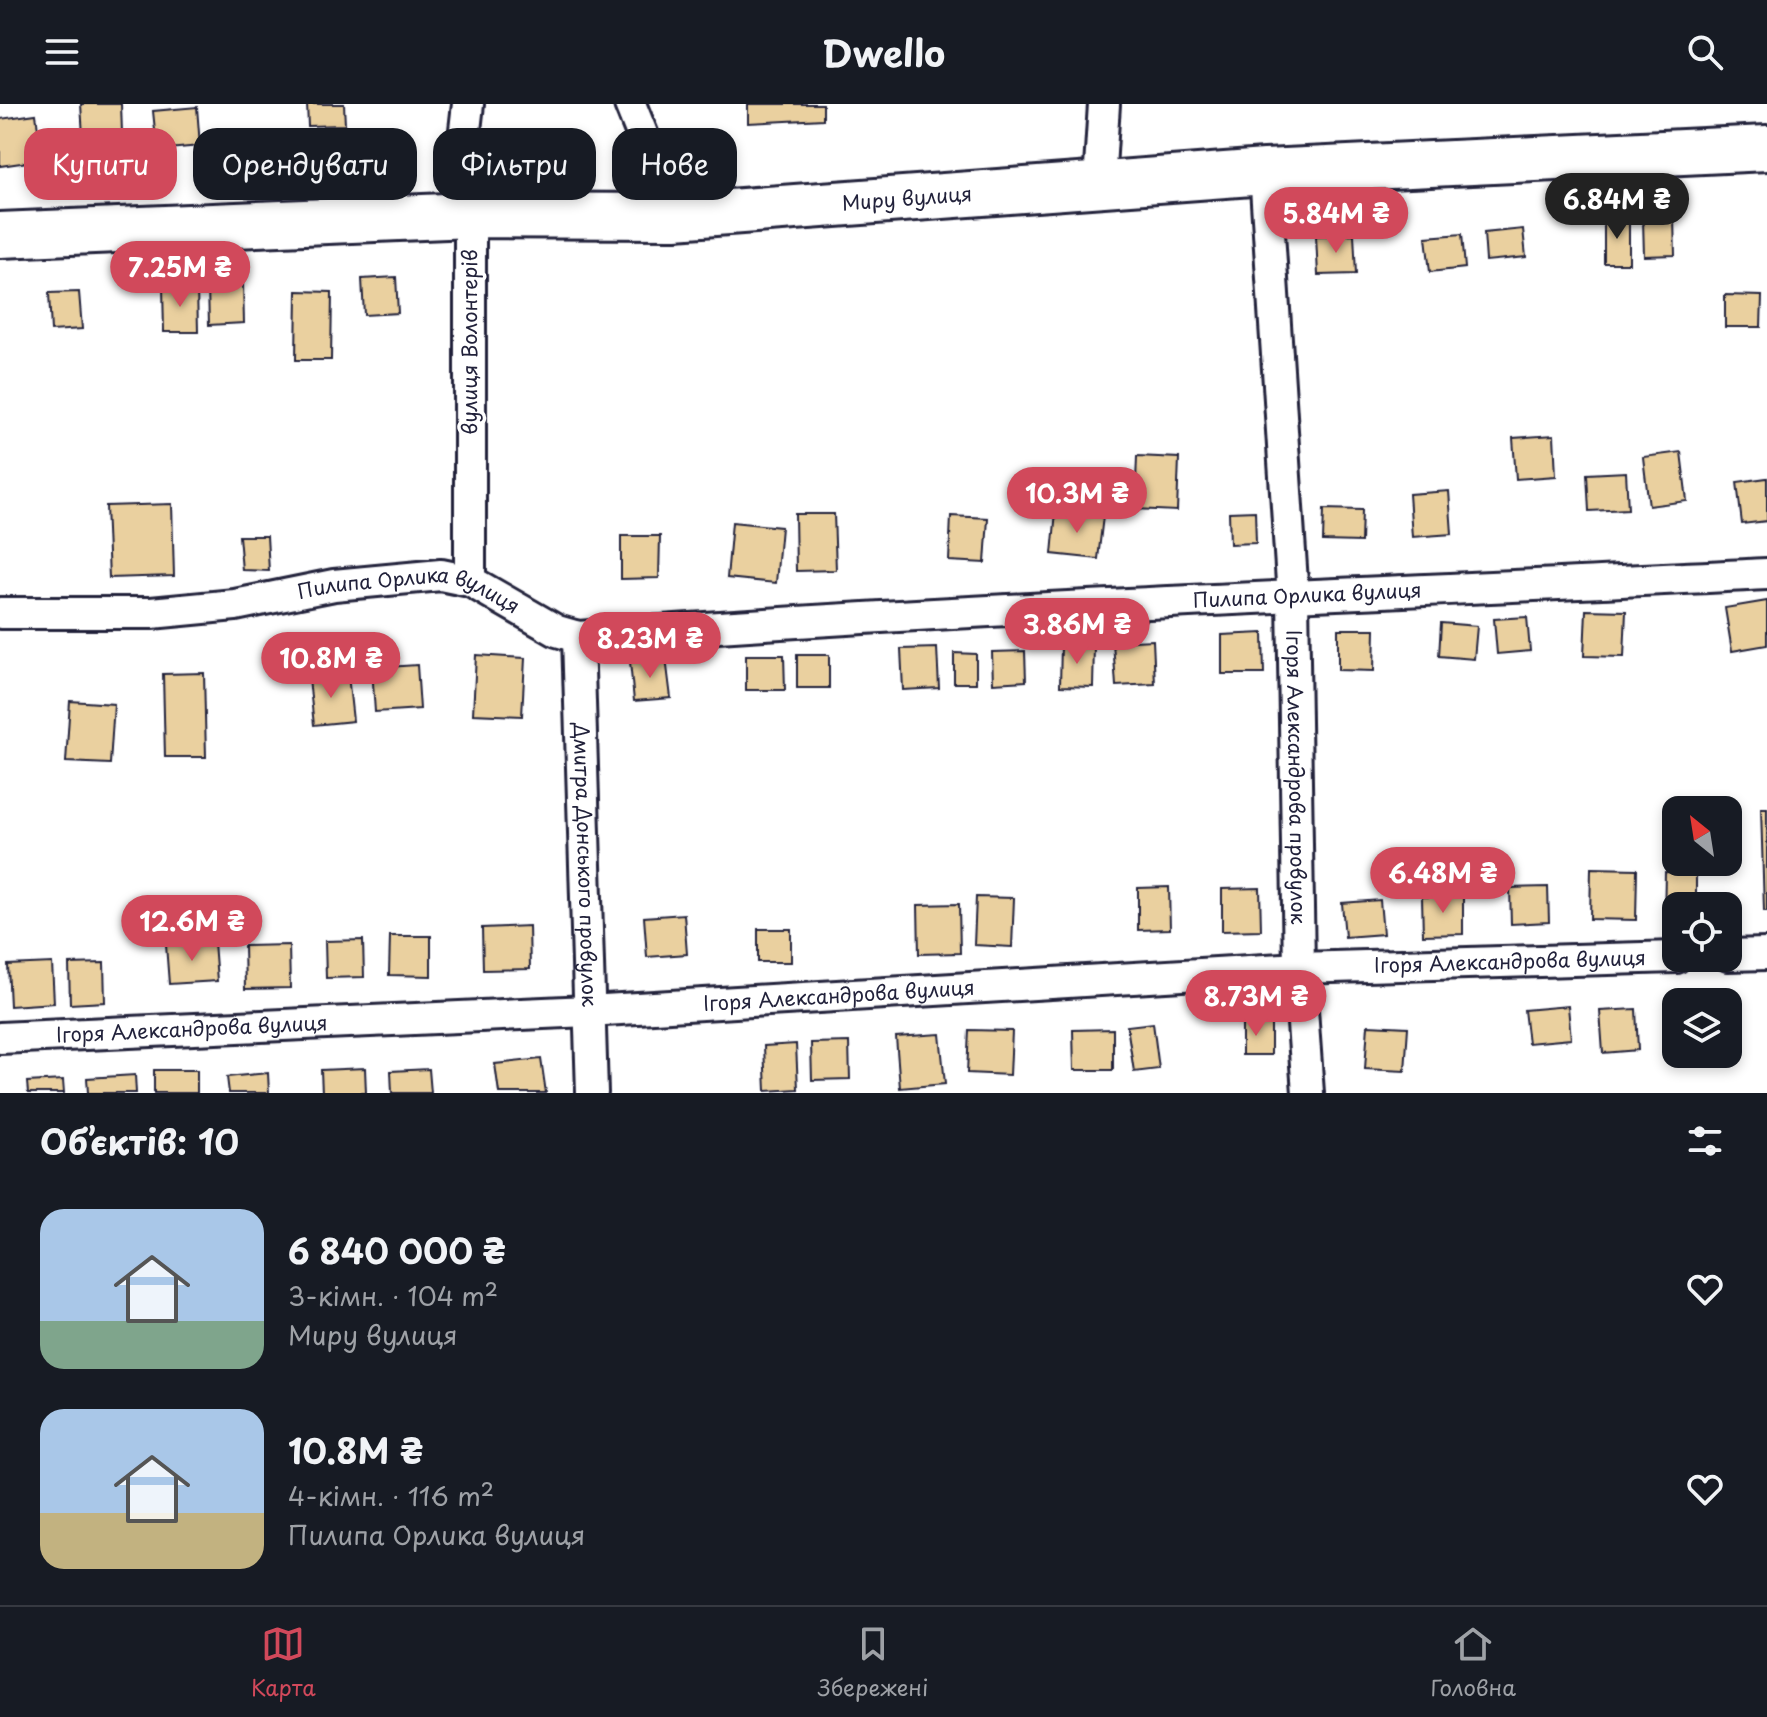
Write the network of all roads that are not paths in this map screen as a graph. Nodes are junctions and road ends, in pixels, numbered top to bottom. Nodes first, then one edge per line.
1 (468, 104) edge
2 (630, 104) edge
3 (1104, 104) edge
4 (1767, 148) edge
5 (1265, 172) junction
6 (1099, 184) junction
7 (470, 215) junction
8 (675, 216) junction
9 (0, 235) edge
10 (1767, 574) edge
11 (470, 581) junction
12 (1293, 598) junction
13 (0, 613) edge
14 (578, 637) junction
15 (1767, 954) edge
16 (1742, 955) edge
17 (1662, 957) edge
18 (1299, 968) junction
19 (588, 1011) junction
20 (0, 1038) edge
21 (592, 1093) edge
22 (1308, 1093) edge

1 - 7 street, вулиця Волонтерів
2 - 8 street
3 - 6 street
4 - 5 street, Миру вулиця
5 - 6 street, Миру вулиця
5 - 12 street, Ігоря Александрова провулок
6 - 8 street, Миру вулиця
7 - 8 street, Миру вулиця
7 - 9 street, Миру вулиця
7 - 11 street, вулиця Волонтерів
10 - 12 street, Пилипа Орлика вулиця
11 - 13 street, Пилипа Орлика вулиця
11 - 14 street, Пилипа Орлика вулиця
12 - 14 street, Пилипа Орлика вулиця
12 - 18 street, Ігоря Александрова провулок
14 - 19 street, Дмитра Донського провулок
15 - 16 street
17 - 18 street, Ігоря Александрова вулиця
18 - 19 street, Ігоря Александрова вулиця
18 - 22 street, Ігоря Александрова провулок
19 - 20 street, Ігоря Александрова вулиця
19 - 21 street, Дмитра Донського провулок

